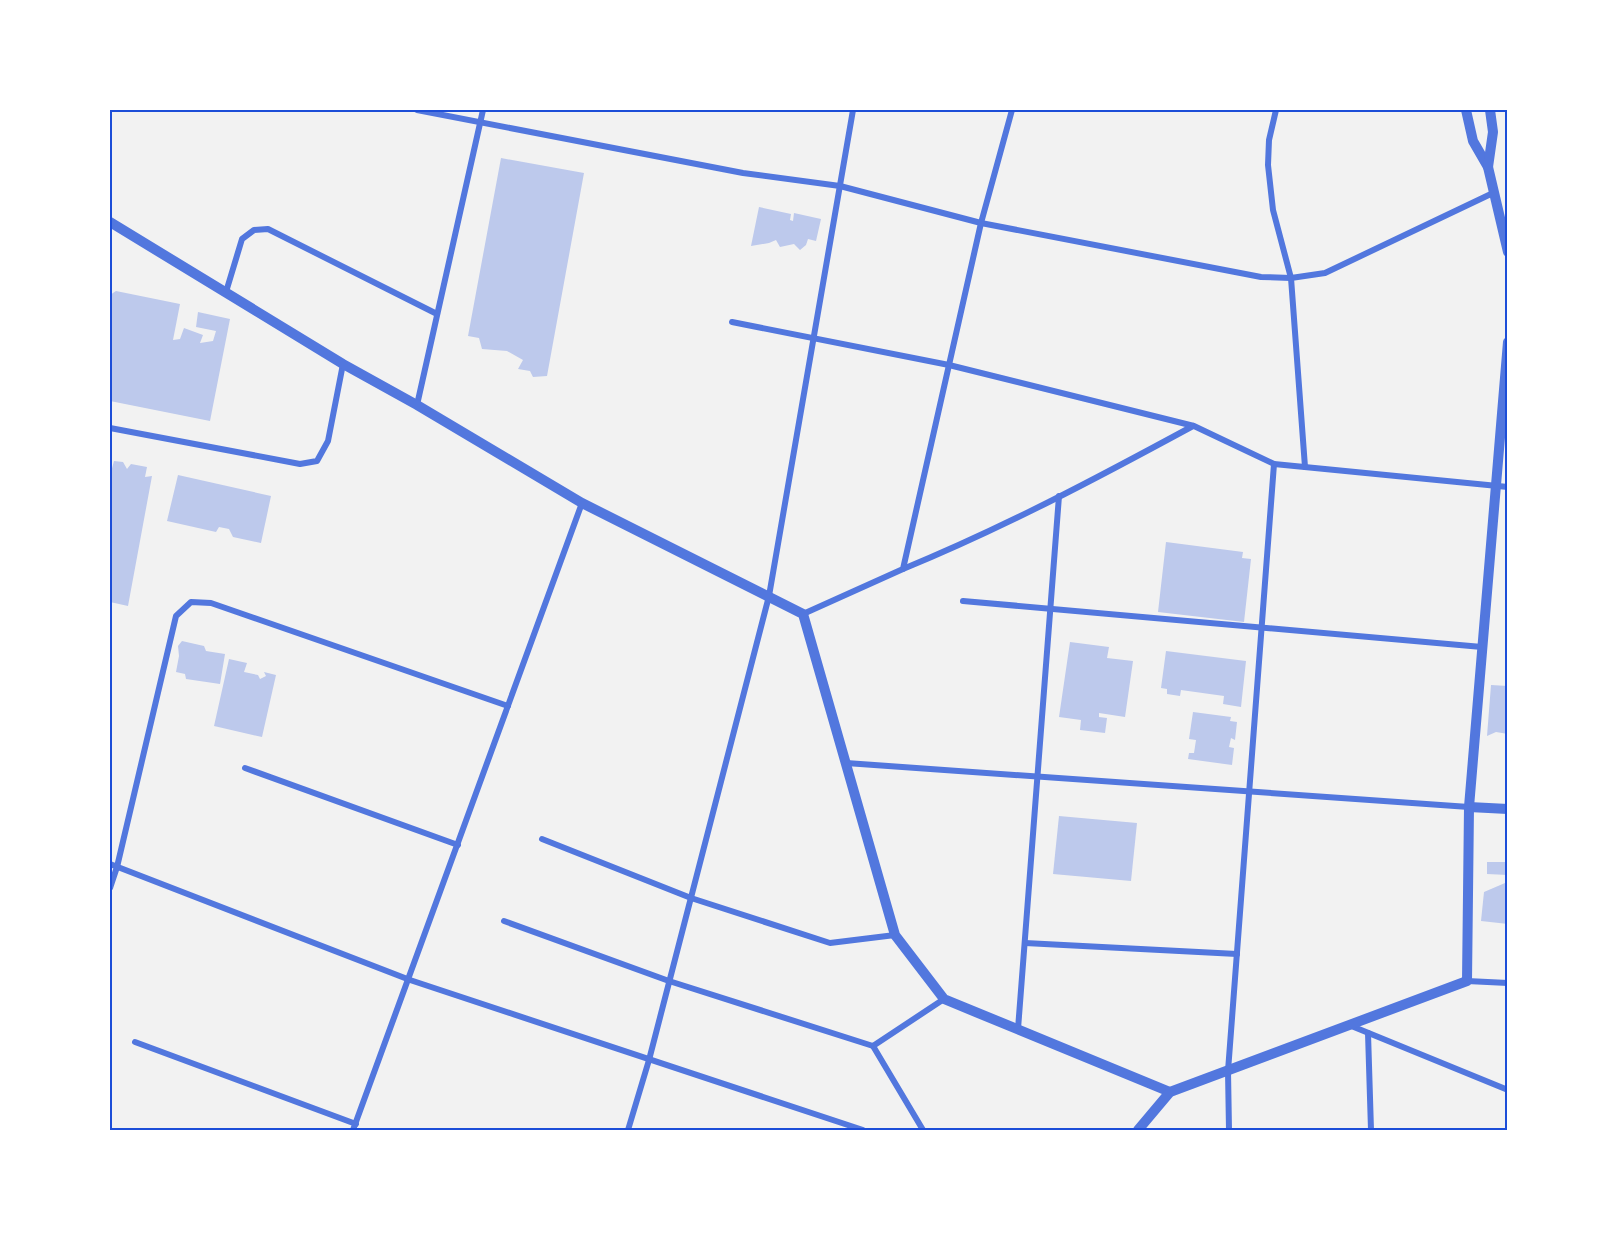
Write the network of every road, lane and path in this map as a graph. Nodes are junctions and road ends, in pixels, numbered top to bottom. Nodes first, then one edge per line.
1 (417, 110) edge
2 (483, 110) edge
3 (853, 110) edge
4 (1012, 110) edge
5 (1276, 110) edge
6 (1467, 110) edge
7 (1490, 110) edge
8 (481, 121) junction
9 (1488, 167) junction
10 (840, 186) junction
11 (1493, 192) junction
12 (110, 222) edge
13 (981, 223) junction
14 (1508, 252) edge
15 (1291, 278) junction
16 (226, 292) junction
17 (438, 314) junction
18 (732, 322) dead end
19 (814, 338) junction
20 (1508, 342) edge
21 (343, 364) junction
22 (949, 365) junction
23 (417, 405) junction
24 (1194, 426) junction
25 (110, 428) edge
26 (1274, 464) junction
27 (1305, 467) junction
28 (1494, 486) junction
29 (1508, 487) edge
30 (1059, 496) junction
31 (582, 503) junction
32 (903, 569) junction
33 (769, 596) junction
34 (963, 601) dead end
35 (1049, 609) junction
36 (803, 614) junction
37 (1262, 628) junction
38 (1482, 647) junction
39 (508, 706) junction
40 (846, 763) junction
41 (245, 768) dead end
42 (1037, 776) junction
43 (1249, 792) junction
44 (1469, 807) junction
45 (1508, 809) edge
46 (542, 839) dead end
47 (458, 845) junction
48 (110, 864) edge
49 (117, 867) junction
50 (110, 888) edge
51 (691, 898) junction
52 (504, 921) dead end
53 (895, 935) junction
54 (1025, 943) junction
55 (1237, 954) junction
56 (410, 980) junction
57 (669, 981) junction
58 (1467, 981) junction
59 (1508, 983) edge
60 (944, 999) junction
61 (1349, 1025) junction
62 (1018, 1029) junction
63 (1368, 1033) junction
64 (135, 1042) dead end
65 (873, 1046) junction
66 (649, 1060) junction
67 (1228, 1071) junction
68 (1508, 1090) edge
69 (1170, 1092) junction
70 (355, 1127) edge
71 (628, 1131) edge
72 (862, 1131) edge
73 (923, 1131) edge
74 (1138, 1131) edge
75 (1229, 1131) edge
76 (1371, 1131) edge

1 - 8 street
2 - 8 street
3 - 10 street
4 - 13 street
5 - 15 street
6 - 9 street
7 - 9 street
8 - 10 street
8 - 17 street
9 - 11 street
10 - 13 street
10 - 19 street
11 - 14 street
11 - 15 street
12 - 16 street
13 - 15 street
13 - 22 street
15 - 27 street
16 - 17 street
16 - 21 street
17 - 23 street
18 - 19 street
19 - 22 street
19 - 33 street
20 - 28 street
21 - 23 street
21 - 25 street
22 - 24 street
22 - 32 street
23 - 31 street
24 - 26 street
24 - 30 street
26 - 27 street
26 - 37 street
27 - 28 street
28 - 29 street
28 - 38 street
30 - 32 street
30 - 35 street
31 - 33 street
31 - 39 street
32 - 36 street
33 - 36 street
33 - 51 street
34 - 35 street
35 - 37 street
35 - 42 street
36 - 40 street
37 - 38 street
37 - 43 street
38 - 44 street
39 - 47 street
39 - 49 street
40 - 42 street
40 - 53 street
41 - 47 street
42 - 43 street
42 - 54 street
43 - 44 street
43 - 55 street
44 - 45 street
44 - 58 street
46 - 51 street
47 - 56 street
48 - 49 street
49 - 50 street
49 - 56 street
51 - 53 street
51 - 57 street
52 - 57 street
53 - 60 street
54 - 55 street
54 - 62 street
55 - 67 street
56 - 66 street
56 - 70 street
57 - 65 street
57 - 66 street
58 - 59 street
58 - 61 street
60 - 62 street
60 - 65 street
61 - 63 street
61 - 67 street
62 - 69 street
63 - 68 street
63 - 76 street
64 - 70 street
65 - 73 street
66 - 71 street
66 - 72 street
67 - 69 street
67 - 75 street
69 - 74 street

